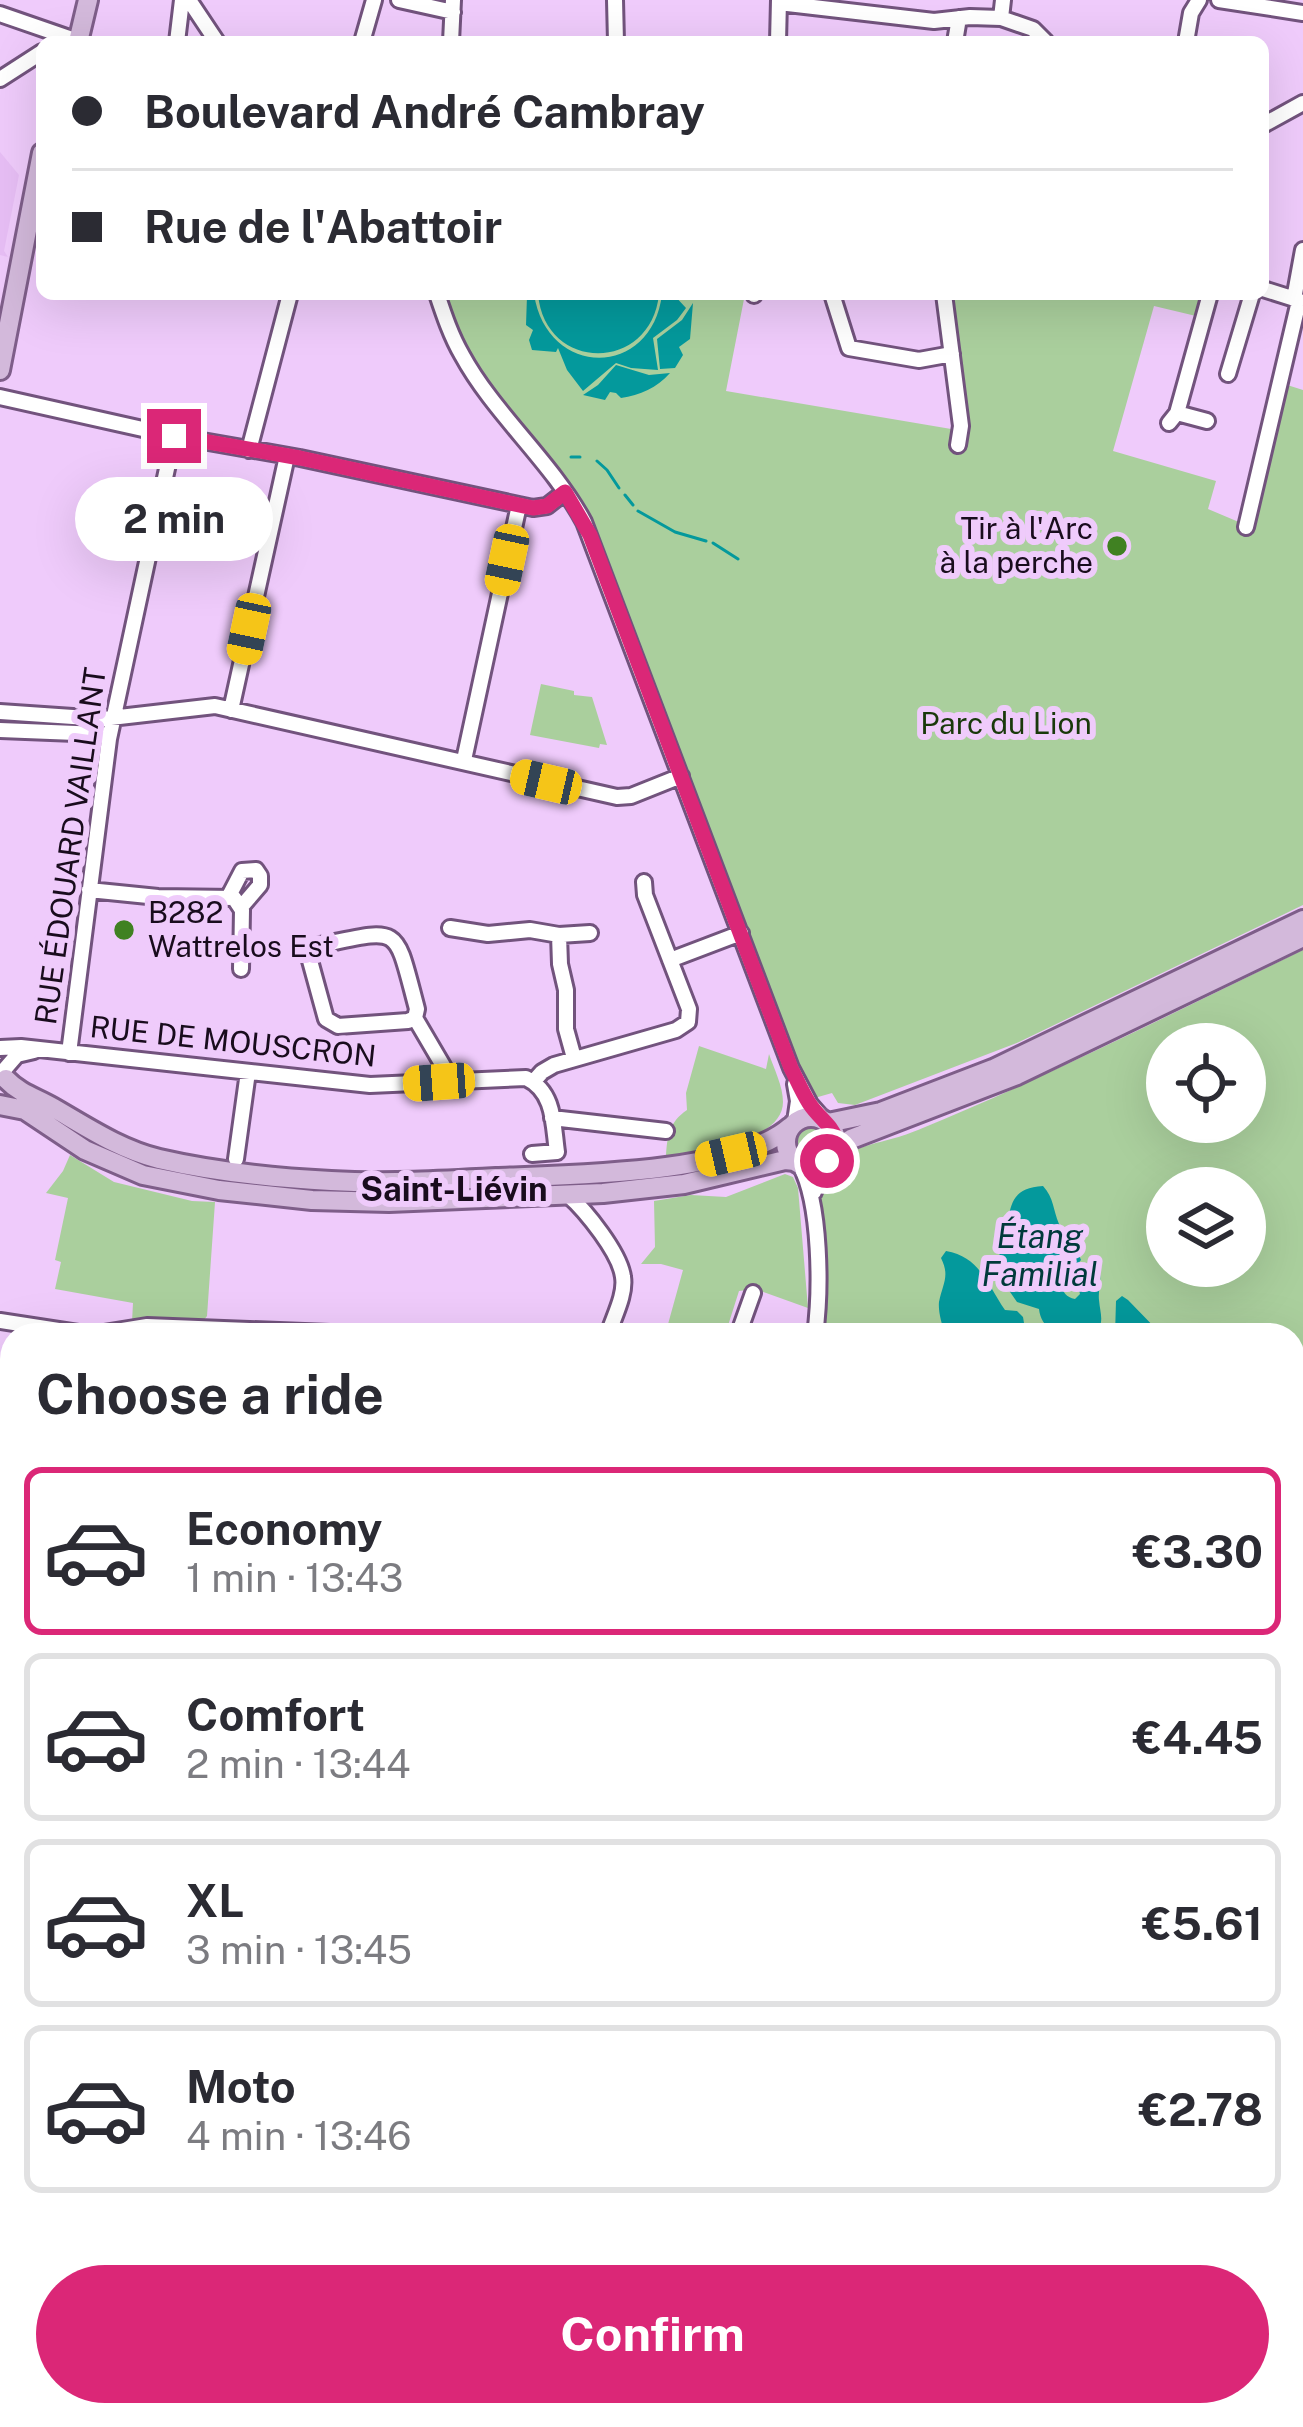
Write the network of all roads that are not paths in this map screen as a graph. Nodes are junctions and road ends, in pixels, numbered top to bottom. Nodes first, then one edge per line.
1 (88, 0) edge
2 (186, 0) edge
3 (374, 0) edge
4 (399, 0) edge
5 (615, 0) edge
6 (1004, 0) edge
7 (1199, 0) edge
8 (1220, 0) edge
9 (779, 2) edge
10 (453, 6) edge
11 (1303, 13) edge
12 (0, 14) edge
13 (959, 18) junction
14 (1001, 18) junction
15 (28, 23) junction
16 (39, 36) edge
17 (62, 36) edge
18 (79, 36) edge
19 (178, 36) edge
20 (213, 36) edge
21 (364, 36) edge
22 (452, 36) edge
23 (616, 36) edge
24 (778, 36) edge
25 (956, 36) edge
26 (1040, 36) edge
27 (1187, 36) edge
28 (36, 56) edge
29 (0, 79) edge
30 (1303, 104) edge
31 (1269, 122) edge
32 (36, 185) edge
33 (1303, 250) edge
34 (1269, 291) edge
35 (288, 300) edge
36 (439, 300) edge
37 (834, 300) edge
38 (945, 300) edge
39 (1208, 300) edge
40 (1250, 300) edge
41 (1299, 300) edge
42 (9, 320) junction
43 (0, 350) edge
44 (952, 354) junction
45 (0, 370) edge
46 (1228, 374) dead end
47 (0, 397) edge
48 (1207, 422) dead end
49 (174, 436) junction
50 (958, 445) dead end
51 (249, 450) junction
52 (287, 456) junction
53 (565, 492) junction
54 (519, 506) junction
55 (1246, 527) dead end
56 (231, 710) junction
57 (0, 712) edge
58 (28, 714) junction
59 (113, 718) junction
60 (0, 730) edge
61 (25, 731) junction
62 (109, 739) junction
63 (464, 760) junction
64 (681, 776) junction
65 (644, 882) dead end
66 (89, 890) junction
67 (1303, 920) edge
68 (450, 928) dead end
69 (590, 933) dead end
70 (740, 933) junction
71 (559, 935) junction
72 (1303, 937) edge
73 (670, 960) junction
74 (241, 970) dead end
75 (415, 1018) junction
76 (0, 1048) edge
77 (39, 1051) junction
78 (69, 1053) junction
79 (574, 1058) junction
80 (791, 1068) junction
81 (3, 1070) edge
82 (248, 1072) junction
83 (452, 1081) junction
84 (534, 1081) junction
85 (0, 1104) edge
86 (552, 1118) junction
87 (826, 1122) junction
88 (793, 1125) junction
89 (666, 1131) dead end
90 (532, 1154) dead end
91 (831, 1155) junction
92 (236, 1160) dead end
93 (797, 1163) junction
94 (603, 1193) junction
95 (568, 1195) junction
96 (813, 1215) junction
97 (594, 1224) junction
98 (753, 1294) dead end
99 (612, 1323) edge
100 (742, 1323) edge
101 (816, 1323) edge

1 - 18 main road
2 - 19 street
2 - 20 street
3 - 21 street
4 - 10 street
5 - 23 street
6 - 14 street
7 - 27 street
8 - 11 street
9 - 13 street
9 - 24 street
10 - 22 street
12 - 15 street
13 - 14 street
13 - 25 street
14 - 26 street
15 - 16 street
15 - 17 street
28 - 29 street
30 - 31 street
32 - 42 main road
33 - 41 street
34 - 41 street
35 - 51 street
36 - 53 street
37 - 44 street
38 - 44 street
39 - 48 street
40 - 46 street
41 - 55 street
42 - 43 main road
42 - 45 main road
44 - 50 street
47 - 49 street
49 - 51 street
49 - 59 street, RUE ÉDOUARD VAILLANT
51 - 52 street
52 - 54 street
52 - 56 street
53 - 54 street
53 - 64 street
54 - 63 street
56 - 59 street
56 - 63 street
57 - 58 street
58 - 59 street
58 - 61 street
59 - 62 street, RUE ÉDOUARD VAILLANT
60 - 61 street
61 - 62 street
62 - 66 street, RUE ÉDOUARD VAILLANT
63 - 64 street
64 - 70 street
65 - 73 street
66 - 74 street
66 - 78 street, RUE ÉDOUARD VAILLANT
67 - 87 main road
68 - 71 street
69 - 71 street
70 - 73 street
70 - 80 street
71 - 79 street
72 - 91 main road
73 - 79 street
75 - 75 street
75 - 83 street
76 - 77 street, RUE DE MOUSCRON
77 - 78 street, RUE DE MOUSCRON
77 - 81 street
78 - 82 street, RUE DE MOUSCRON
79 - 84 street
80 - 87 street
80 - 88 street
81 - 85 main road
81 - 88 main road
82 - 83 street, RUE DE MOUSCRON
82 - 92 street
83 - 84 street, RUE DE MOUSCRON
84 - 86 street
85 - 95 main road
86 - 89 street
86 - 90 street
87 - 88 main road
87 - 91 main road
88 - 93 main road
91 - 93 main road
91 - 96 street
93 - 94 main road
93 - 96 street
94 - 95 main road
94 - 97 street
95 - 97 street
96 - 101 street
97 - 99 street
98 - 100 street

